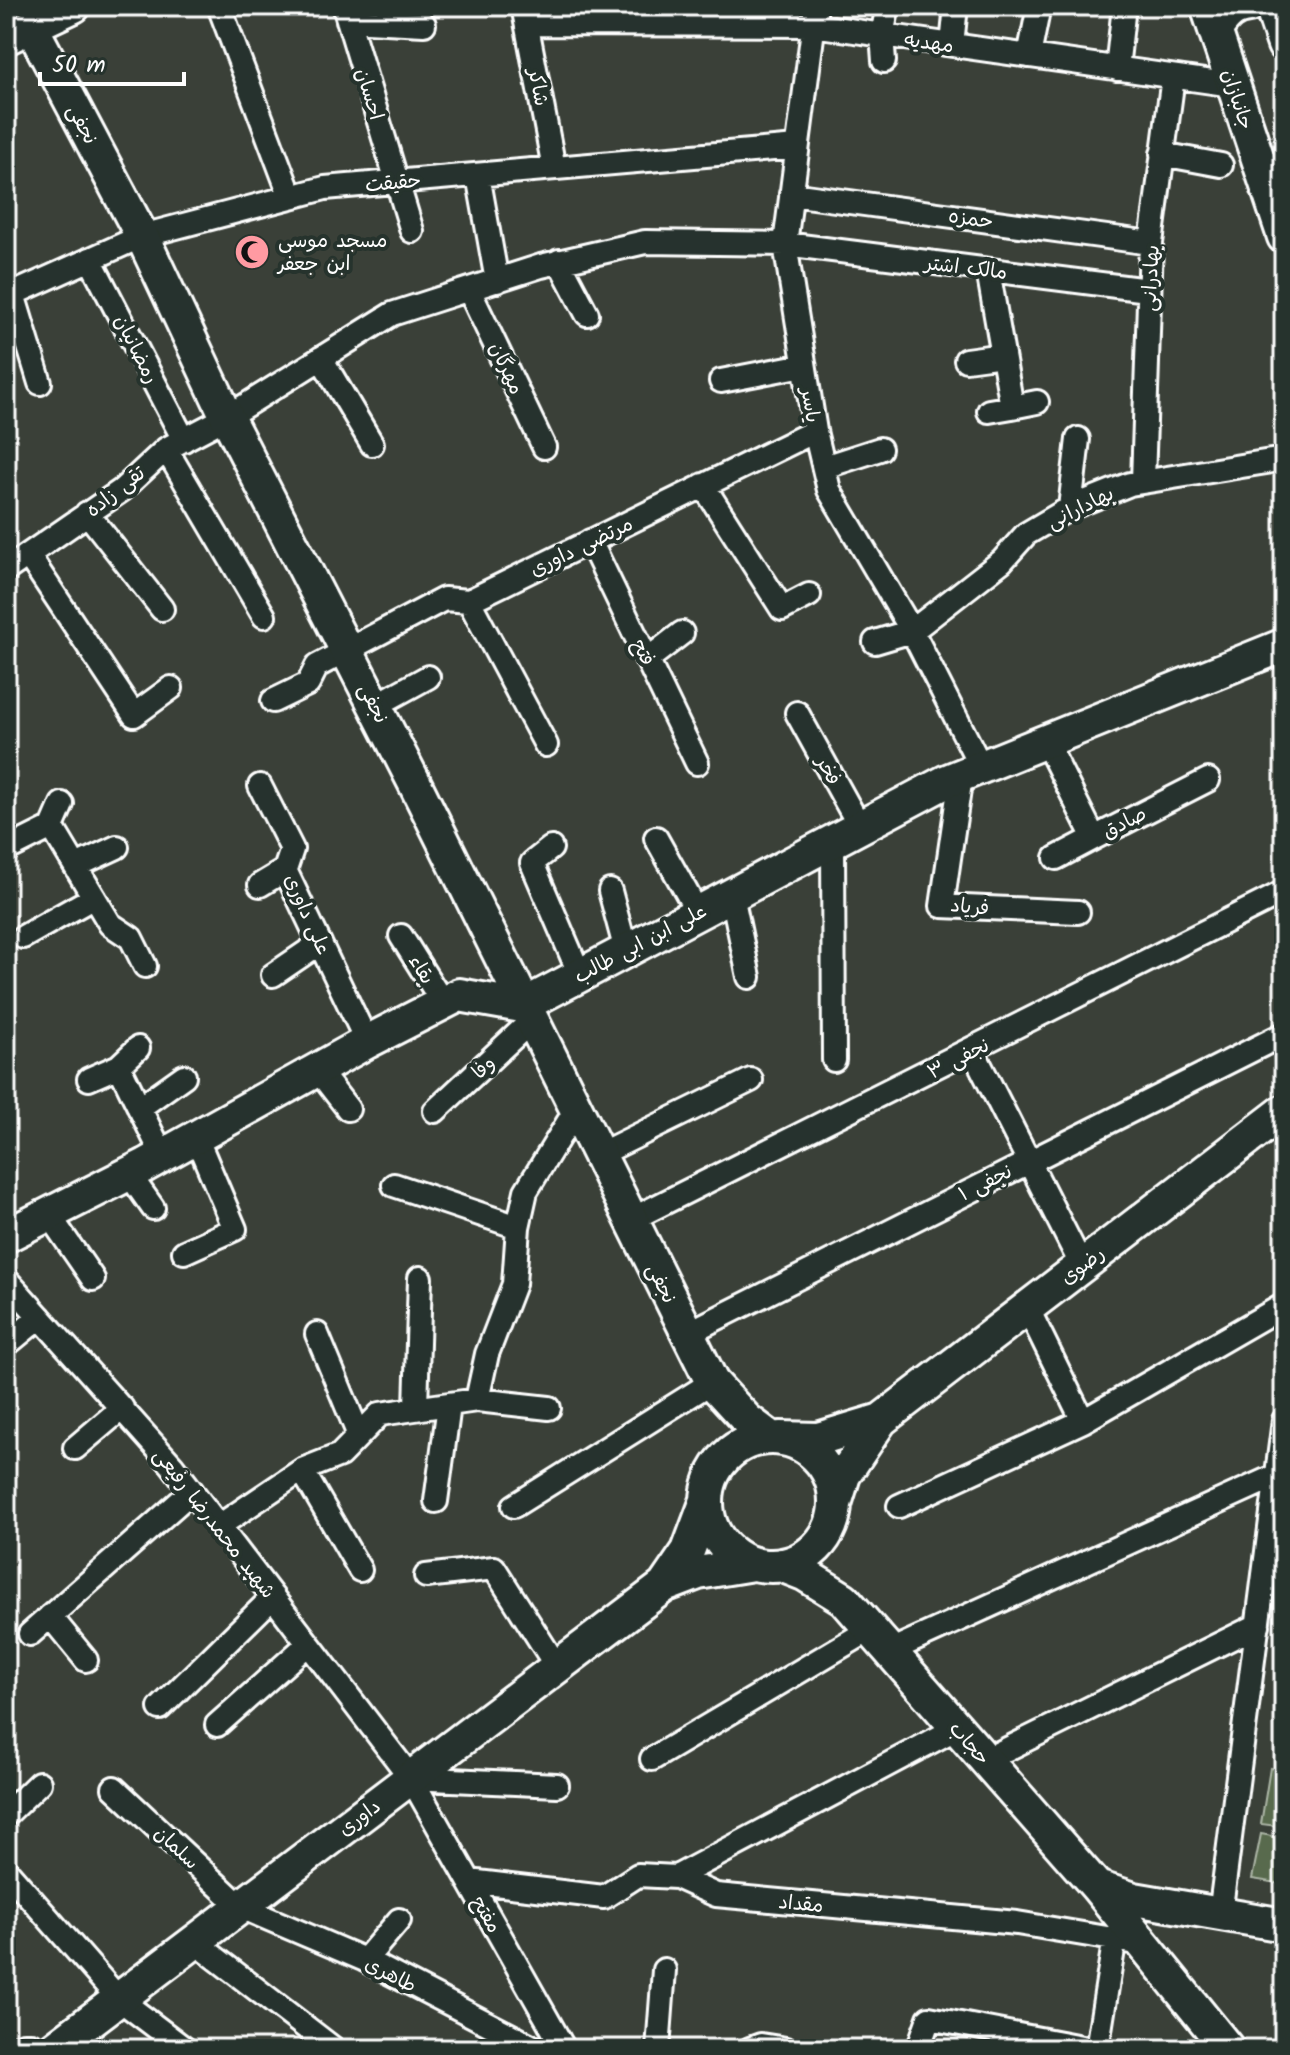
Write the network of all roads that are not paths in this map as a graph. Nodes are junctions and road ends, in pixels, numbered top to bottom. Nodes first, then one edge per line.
1 (74, 6) edge
2 (219, 6) edge
3 (888, 6) edge
4 (956, 6) edge
5 (1039, 6) edge
6 (1124, 6) edge
7 (1263, 8) edge
8 (346, 13) edge
9 (525, 15) edge
10 (723, 15) edge
11 (814, 16) edge
12 (1211, 18) edge
13 (19, 23) edge
14 (424, 24) dead end
15 (882, 35) junction
16 (952, 45) junction
17 (1284, 45) edge
18 (1029, 56) junction
19 (884, 61) dead end
20 (1117, 69) junction
21 (1173, 77) junction
22 (1233, 85) junction
23 (797, 147) junction
24 (1162, 154) junction
25 (1221, 165) dead end
26 (554, 168) junction
27 (478, 175) junction
28 (397, 182) junction
29 (791, 194) junction
30 (291, 197) junction
31 (412, 231) dead end
32 (142, 236) junction
33 (1284, 237) edge
34 (1151, 243) junction
35 (785, 244) junction
36 (90, 259) junction
37 (559, 261) junction
38 (988, 270) junction
39 (497, 281) junction
40 (469, 290) junction
41 (1148, 290) junction
42 (10, 295) edge
43 (587, 314) dead end
44 (1003, 355) junction
45 (321, 358) junction
46 (966, 360) dead end
47 (804, 365) junction
48 (721, 381) dead end
49 (40, 383) dead end
50 (1037, 402) dead end
51 (1012, 407) junction
52 (989, 411) dead end
53 (227, 417) junction
54 (815, 431) junction
55 (1078, 439) dead end
56 (175, 444) junction
57 (372, 444) dead end
58 (544, 447) dead end
59 (880, 449) dead end
60 (1284, 459) edge
61 (824, 467) junction
62 (1143, 481) junction
63 (703, 485) junction
64 (1070, 508) junction
65 (87, 513) junction
66 (590, 541) junction
67 (28, 555) junction
68 (6, 570) edge
69 (809, 595) dead end
70 (469, 601) junction
71 (162, 609) dead end
72 (264, 616) dead end
73 (912, 631) junction
74 (682, 633) dead end
75 (875, 642) dead end
76 (1284, 645) edge
77 (347, 650) junction
78 (647, 660) junction
79 (428, 677) dead end
80 (171, 688) dead end
81 (273, 701) dead end
82 (375, 706) junction
83 (797, 713) dead end
84 (1046, 742) junction
85 (546, 745) dead end
86 (697, 763) dead end
87 (971, 772) junction
88 (1208, 780) dead end
89 (260, 786) dead end
90 (62, 804) dead end
91 (52, 827) junction
92 (847, 834) junction
93 (656, 838) dead end
94 (1094, 838) junction
95 (117, 847) dead end
96 (551, 848) dead end
97 (6, 850) edge
98 (1056, 858) dead end
99 (76, 866) junction
100 (285, 870) junction
101 (260, 885) dead end
102 (610, 891) dead end
103 (1284, 892) edge
104 (732, 895) junction
105 (94, 897) junction
106 (1078, 912) dead end
107 (698, 913) junction
108 (401, 936) dead end
109 (23, 937) dead end
110 (320, 943) junction
111 (626, 951) junction
112 (145, 966) dead end
113 (273, 975) dead end
114 (580, 975) junction
115 (749, 977) dead end
116 (443, 1003) junction
117 (526, 1014) junction
118 (1284, 1034) edge
119 (367, 1042) junction
120 (138, 1048) dead end
121 (973, 1051) junction
122 (834, 1060) dead end
123 (119, 1066) junction
124 (317, 1069) junction
125 (184, 1076) dead end
126 (89, 1079) dead end
127 (751, 1080) dead end
128 (139, 1108) junction
129 (348, 1109) dead end
130 (435, 1111) dead end
131 (575, 1111) junction
132 (1284, 1111) edge
133 (196, 1137) junction
134 (598, 1155) junction
135 (163, 1156) junction
136 (1029, 1160) junction
137 (129, 1174) junction
138 (394, 1185) dead end
139 (153, 1208) dead end
140 (49, 1215) junction
141 (630, 1220) junction
142 (518, 1227) junction
143 (6, 1236) edge
144 (184, 1252) dead end
145 (1082, 1266) junction
146 (420, 1278) dead end
147 (6, 1279) edge
148 (93, 1279) dead end
149 (1284, 1305) edge
150 (1027, 1307) junction
151 (40, 1317) junction
152 (688, 1333) junction
153 (317, 1334) dead end
154 (6, 1345) edge
155 (712, 1382) junction
156 (477, 1400) junction
157 (449, 1405) junction
158 (416, 1407) junction
159 (122, 1408) junction
160 (549, 1408) dead end
161 (881, 1420) junction
162 (1284, 1420) edge
163 (1083, 1421) junction
164 (358, 1433) junction
165 (776, 1438) junction
166 (75, 1448) dead end
167 (302, 1470) junction
168 (1281, 1472) edge
169 (712, 1485) junction
170 (192, 1491) junction
171 (436, 1501) dead end
172 (514, 1506) dead end
173 (899, 1506) dead end
174 (832, 1516) junction
175 (219, 1526) junction
176 (767, 1564) junction
177 (360, 1570) dead end
178 (426, 1576) dead end
179 (664, 1586) junction
180 (273, 1597) junction
181 (844, 1599) junction
182 (50, 1616) junction
183 (1258, 1625) junction
184 (30, 1634) dead end
185 (880, 1640) junction
186 (308, 1644) junction
187 (86, 1660) dead end
188 (557, 1667) junction
189 (160, 1708) dead end
190 (217, 1725) dead end
191 (957, 1728) junction
192 (652, 1759) dead end
193 (985, 1760) junction
194 (411, 1778) junction
195 (39, 1783) dead end
196 (557, 1785) dead end
197 (114, 1788) dead end
198 (6, 1815) edge
199 (8, 1876) edge
200 (676, 1877) junction
201 (469, 1881) junction
202 (1097, 1887) junction
203 (241, 1907) junction
204 (1220, 1915) junction
205 (399, 1920) dead end
206 (1284, 1925) edge
207 (1129, 1940) junction
208 (195, 1942) junction
209 (365, 1960) junction
210 (664, 1970) dead end
211 (1166, 1972) junction
212 (119, 1999) junction
213 (53, 2049) edge
214 (185, 2049) edge
215 (334, 2049) edge
216 (537, 2049) edge
217 (564, 2049) edge
218 (658, 2049) edge
219 (750, 2049) edge
220 (786, 2049) edge
221 (918, 2049) edge
222 (1094, 2049) edge
223 (1228, 2049) edge

1 - 13 street
2 - 30 street
3 - 15 street
4 - 16 street
5 - 18 street
6 - 20 street
7 - 12 street
7 - 17 street
8 - 14 street
8 - 28 street, احسان
9 - 10 street, مهدیه
9 - 26 street, شاکر
10 - 11 street, مهدیه
11 - 15 street, مهدیه
11 - 23 street, یاسر
12 - 22 street, جانبازان
13 - 32 street, نجفی
15 - 16 street, مهدیه
15 - 19 street
16 - 18 street, مهدیه
18 - 20 street, مهدیه
20 - 21 street, مهدیه
21 - 22 street, مهدیه
21 - 24 street, بهادرانی
22 - 33 street, جانبازان
23 - 26 street, حقیقت
23 - 29 street, یاسر
24 - 25 street
24 - 34 street, بهادرانی
26 - 27 street, حقیقت
27 - 28 street, حقیقت
27 - 39 street
28 - 30 street, حقیقت
28 - 31 street, احسان
29 - 34 street, حمزه
29 - 35 street, یاسر
30 - 32 street, حقیقت
32 - 36 street, حقیقت
32 - 53 street, نجفی
34 - 41 street, بهادرانی
35 - 37 street, مالک اشتر
35 - 38 street, مالک اشتر
35 - 47 street, یاسر
36 - 42 street, حقیقت
36 - 56 street, رمضانیان
37 - 39 street, مالک اشتر
37 - 43 street
38 - 41 street, مالک اشتر
38 - 44 street
39 - 40 street, تقی زاده
40 - 45 street, تقی زاده
40 - 58 street, مهرگان
41 - 62 street, بهادرانی
42 - 49 street
44 - 46 street
44 - 51 street
45 - 53 street, تقی زاده
45 - 57 street
47 - 48 street
47 - 54 street, یاسر
50 - 51 street
51 - 52 street
53 - 56 street, تقی زاده
53 - 77 street, نجفی
54 - 61 street, یاسر
54 - 63 street, مرتضی داوری
55 - 64 street
56 - 65 street, تقی زاده
56 - 72 street, رمضانیان
59 - 61 street
60 - 62 street, بهادارانی
61 - 73 street, یاسر
62 - 64 street, بهادارانی
63 - 66 street, مرتضی داوری
63 - 69 street
64 - 73 street, بهادارانی
65 - 67 street, تقی زاده
65 - 71 street
66 - 70 street, مرتضی داوری
66 - 78 street, فتح
67 - 68 street, تقی زاده
67 - 80 street
70 - 77 street, مرتضی داوری
70 - 85 street
73 - 75 street
73 - 87 street, یاسر
74 - 78 street
76 - 84 street, علی ابن ابی طالب
77 - 81 street, مرتضی داوری
77 - 82 street, نجفی
78 - 86 street, فتح
79 - 82 street
82 - 117 street, نجفی
83 - 92 street, فخر
84 - 87 street, علی ابن ابی طالب
84 - 94 street, صادق
87 - 92 street, علی ابن ابی طالب
87 - 106 street, فریاد
88 - 94 street, صادق
89 - 100 street, علی داوری
90 - 91 street
91 - 97 street
91 - 99 street
92 - 104 street, علی ابن ابی طالب
92 - 122 street
93 - 107 street
94 - 98 street
95 - 99 street
96 - 114 street
99 - 105 street
100 - 101 street
100 - 110 street, علی داوری
102 - 111 street
103 - 121 street, نجفی ۳
104 - 107 street, علی ابن ابی طالب
104 - 115 street
105 - 109 street
105 - 112 street
107 - 111 street, علی ابن ابی طالب
108 - 116 street, بقاء
110 - 113 street
110 - 119 street, علی داوری
111 - 114 street, علی ابن ابی طالب
114 - 117 street, علی ابن ابی طالب
116 - 117 street
116 - 119 street
117 - 130 street, وفا
117 - 131 street, نجفی
118 - 136 street, نجفی ۱
119 - 124 street
120 - 123 street
121 - 136 street
121 - 141 street, نجفی ۳
123 - 126 street
123 - 128 street
124 - 129 street
124 - 133 street
125 - 128 street
127 - 134 street
128 - 135 street
131 - 134 street, نجفی
131 - 142 street
132 - 145 street, رضوی
133 - 135 street
133 - 144 street
134 - 141 street, نجفی
135 - 137 street
136 - 145 street
136 - 152 street, نجفی ۱
137 - 139 street
137 - 140 street
138 - 142 street
140 - 143 street
140 - 148 street
141 - 152 street, نجفی
142 - 156 street
145 - 150 street, رضوی
146 - 158 street
147 - 151 street, شهید محمدرضا رفیعی
149 - 163 street
150 - 161 street, رضوی
150 - 163 street
151 - 154 street
151 - 159 street, شهید محمدرضا رفیعی
152 - 155 street, نجفی
153 - 164 street
155 - 165 street
155 - 169 street
155 - 172 street
156 - 157 street
156 - 160 street
157 - 158 street
157 - 171 street
158 - 164 street
159 - 166 street
159 - 170 street, شهید محمدرضا رفیعی
161 - 165 street
161 - 174 street
162 - 168 street
163 - 173 street
164 - 167 street
165 - 169 street
165 - 174 street
167 - 175 street
167 - 177 street
168 - 183 street
168 - 185 street
169 - 176 street
169 - 179 street
170 - 175 street, شهید محمدرضا رفیعی
170 - 182 street
174 - 176 street
174 - 181 street
175 - 180 street, شهید محمدرضا رفیعی
176 - 179 street
176 - 181 street
178 - 188 street
179 - 188 street, داوری
180 - 186 street, شهید محمدرضا رفیعی
180 - 189 street
181 - 185 street, حجاب
182 - 184 street
182 - 187 street
183 - 193 street
183 - 204 street
185 - 191 street, حجاب
185 - 192 street
186 - 190 street
186 - 194 street, شهید محمدرضا رفیعی
188 - 194 street, داوری
191 - 193 street, حجاب
191 - 200 street
193 - 202 street, حجاب
194 - 196 street
194 - 201 street, مفتح
194 - 203 street, داوری
195 - 198 street
197 - 203 street, سلمان
199 - 212 street
200 - 201 street, مقداد
200 - 207 street, مقداد
201 - 217 street, مفتح
202 - 204 street
202 - 207 street, حجاب
203 - 208 street, داوری
203 - 209 street, طاهری
204 - 206 street
204 - 211 street
205 - 209 street
207 - 211 street, حجاب
207 - 222 street
208 - 212 street, داوری
208 - 215 street
209 - 216 street, طاهری
210 - 218 street
211 - 223 street, حجاب
212 - 213 street, داوری
212 - 214 street
219 - 220 street
221 - 222 street

